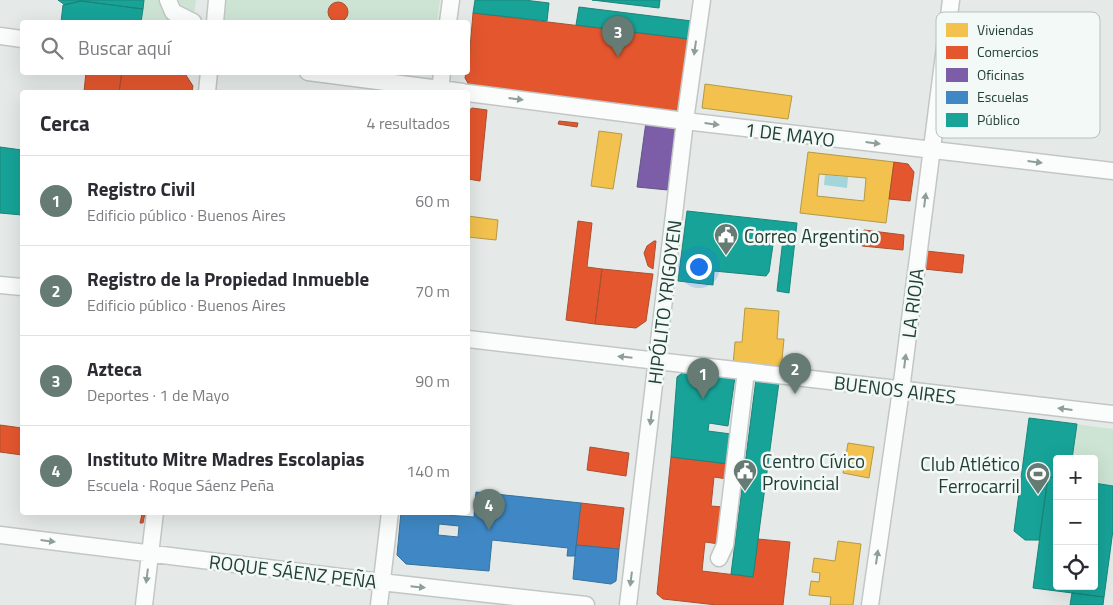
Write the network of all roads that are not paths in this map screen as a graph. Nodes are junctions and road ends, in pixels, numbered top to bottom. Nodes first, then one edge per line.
1 (168, 0) edge
2 (217, 0) edge
3 (451, 0) edge
4 (702, 0) edge
5 (189, 20) edge
6 (215, 20) edge
7 (448, 20) edge
8 (0, 36) edge
9 (20, 39) edge
10 (210, 75) edge
11 (329, 75) edge
12 (442, 75) edge
13 (207, 90) edge
14 (433, 90) edge
15 (440, 90) edge
16 (470, 93) edge
17 (936, 118) edge
18 (685, 121) junction
19 (932, 150) junction
20 (1113, 171) edge
21 (0, 285) edge
22 (20, 287) edge
23 (470, 339) edge
24 (658, 360) junction
25 (746, 372) junction
26 (901, 390) junction
27 (1113, 414) edge
28 (155, 515) edge
29 (390, 515) edge
30 (0, 535) edge
31 (150, 553) junction
32 (719, 558) dead end
33 (381, 582) junction
34 (144, 605) edge
35 (379, 605) edge
36 (586, 605) edge
37 (628, 605) edge
38 (870, 605) edge

1 - 5 street
2 - 6 street
3 - 7 street
4 -> 18 street, HIPÓLITO YRIGOYEN
8 - 9 street
10 - 13 street
11 - 14 street
12 - 15 street
16 -> 18 street, 1 DE MAYO
17 - 19 street, LA RIOJA
18 -> 19 street, 1 DE MAYO
18 - 24 street, HIPÓLITO YRIGOYEN
19 -> 20 street, 1 DE MAYO
26 -> 19 street, LA RIOJA
21 - 22 street
24 -> 23 street, BUENOS AIRES
24 - 25 street, BUENOS AIRES
24 -> 37 street, HIPÓLITO YRIGOYEN
25 - 26 street, BUENOS AIRES
25 - 32 street
27 -> 26 street, BUENOS AIRES
38 -> 26 street, LA RIOJA
28 - 31 street
29 - 33 street
30 -> 31 street, ROQUE SÁENZ PEÑA
31 - 33 street, ROQUE SÁENZ PEÑA
31 -> 34 street
33 - 35 street
33 -> 36 street, ROQUE SÁENZ PEÑA

